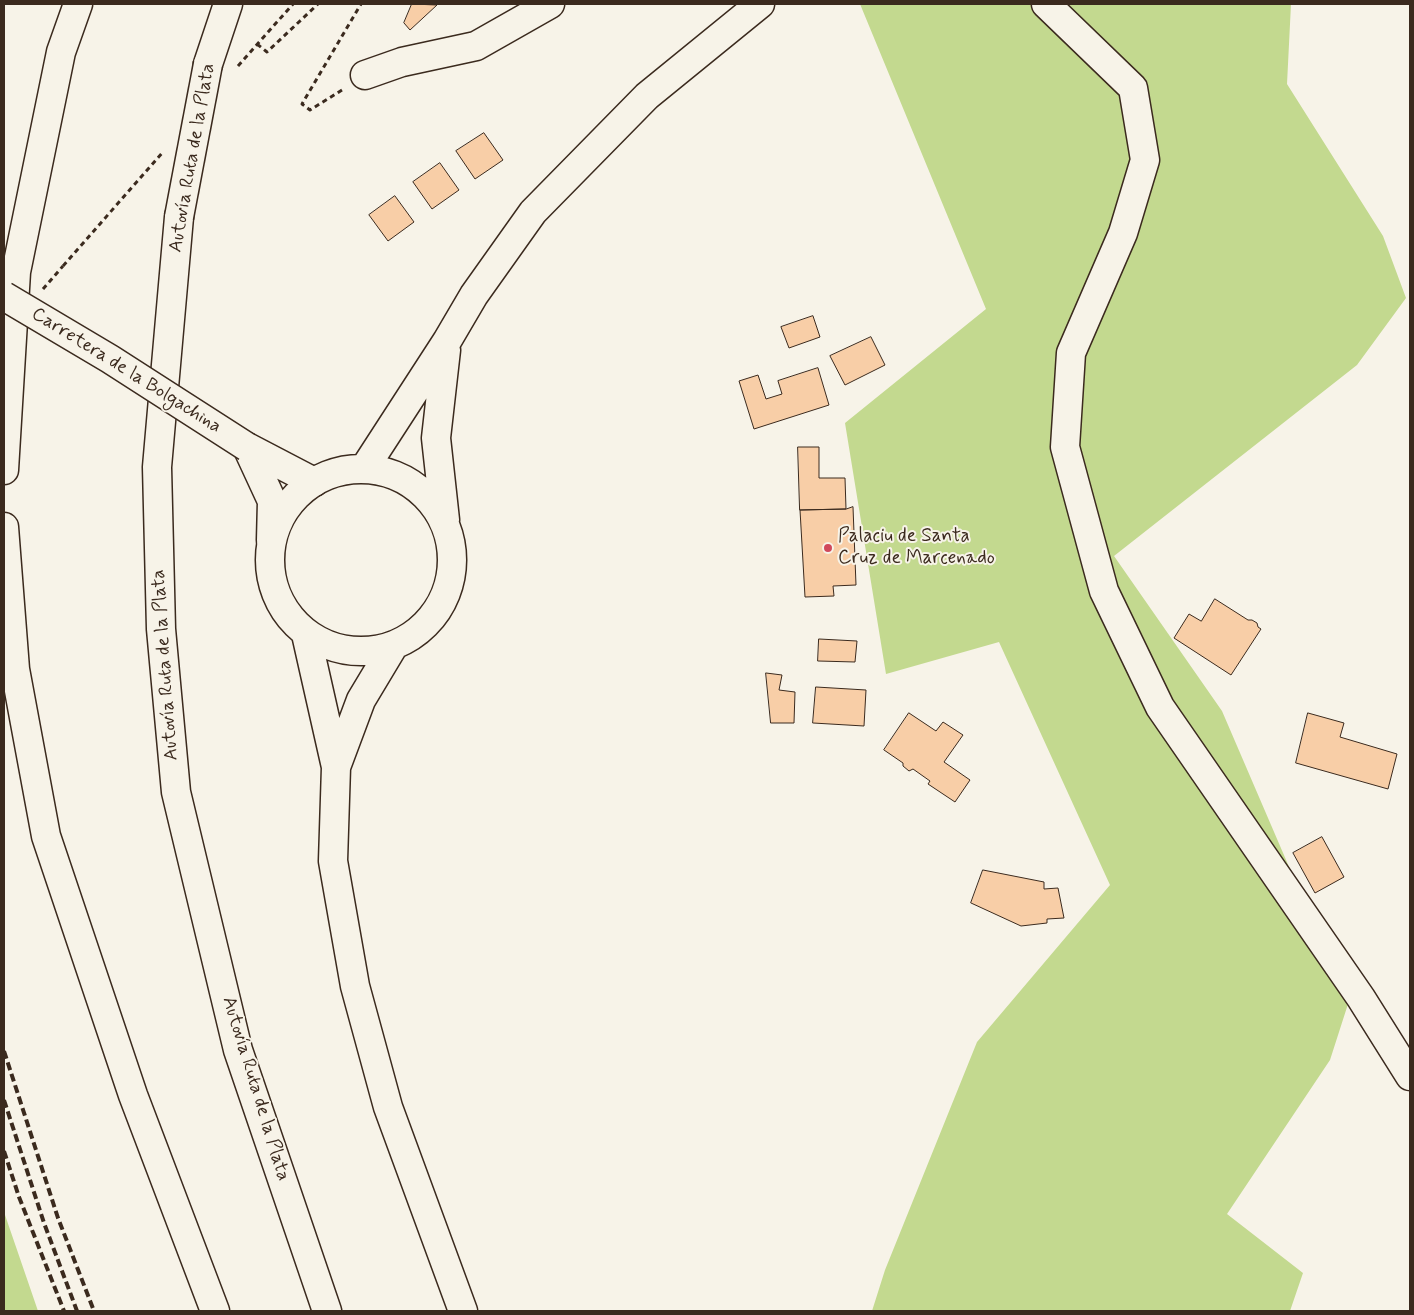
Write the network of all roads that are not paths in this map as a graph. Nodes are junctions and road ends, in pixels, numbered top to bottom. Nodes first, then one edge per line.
1 (78, 4) edge
2 (228, 4) edge
3 (550, 4) edge
4 (760, 4) edge
5 (1046, 4) edge
6 (365, 75) road end
7 (4, 296) edge
8 (447, 341) junction
9 (247, 447) junction
10 (364, 469) junction
11 (4, 470) edge
12 (314, 482) junction
13 (446, 527) junction
14 (4, 528) edge
15 (272, 540) junction
16 (306, 634) junction
17 (394, 645) junction
18 (336, 767) junction
19 (1410, 1076) edge
20 (215, 1311) edge
21 (327, 1311) edge
22 (463, 1311) edge

1 - 11 main road
2 - 21 main road, Autovía Ruta de la Plata, bridge
3 - 6 main road
4 - 8 main road
5 - 19 main road
7 - 9 main road, Carretera de la Bolgachina, bridge
8 - 10 main road
8 - 13 main road
9 - 12 main road, Carretera de la Bolgachina
9 - 15 main road
10 - 12 main road
10 - 13 main road
12 - 15 main road
13 - 17 main road
14 - 20 main road
15 - 16 main road
16 - 17 main road
16 - 18 main road
17 - 18 main road
18 - 22 main road

